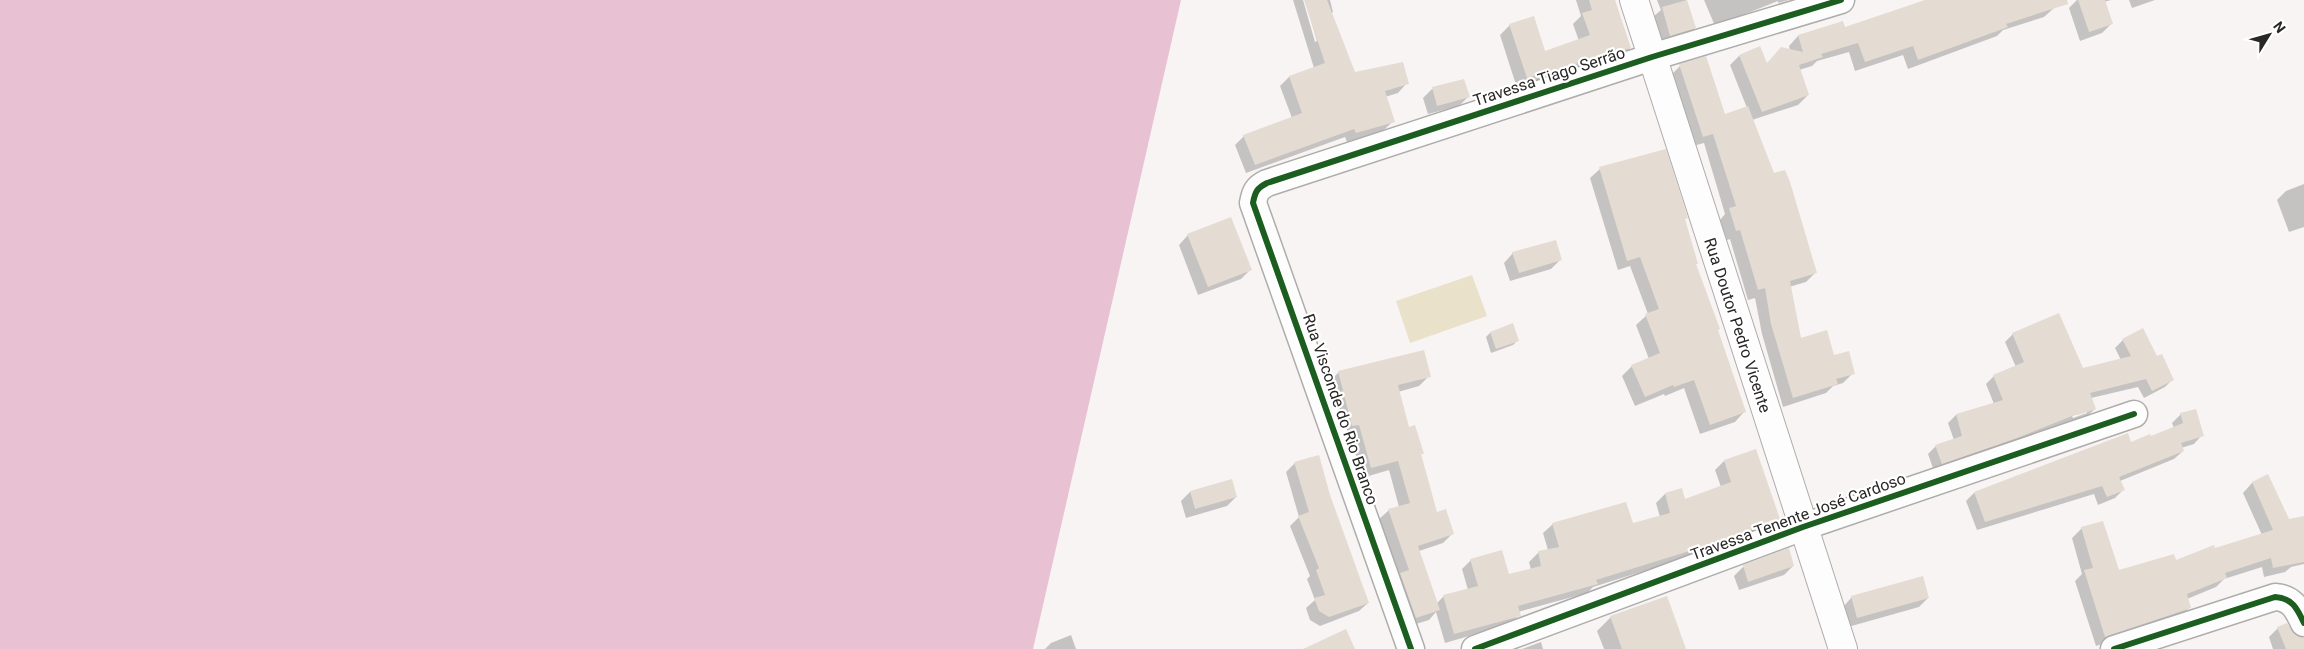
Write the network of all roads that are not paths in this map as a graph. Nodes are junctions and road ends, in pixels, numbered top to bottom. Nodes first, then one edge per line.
1 (1634, 0) edge
2 (1840, 0) edge
3 (1652, 57) junction
4 (1267, 182) joint
5 (2134, 414) dead end
6 (1803, 527) junction
7 (2304, 623) edge
8 (1411, 649) edge
9 (1475, 649) edge
10 (1843, 649) edge
11 (2114, 649) edge

1 - 3 street, Rua Doutor Pedro Vicente
2 - 3 street, Travessa Tiago Serrão
3 - 4 street, Travessa Tiago Serrão
3 - 6 street, Rua Doutor Pedro Vicente
4 - 8 street, Rua Visconde do Rio Branco
5 - 6 street, Travessa Tenente José Cardoso
6 - 9 street, Travessa Tenente José Cardoso
6 - 10 street, Rua Doutor Pedro Vicente
7 - 11 street

